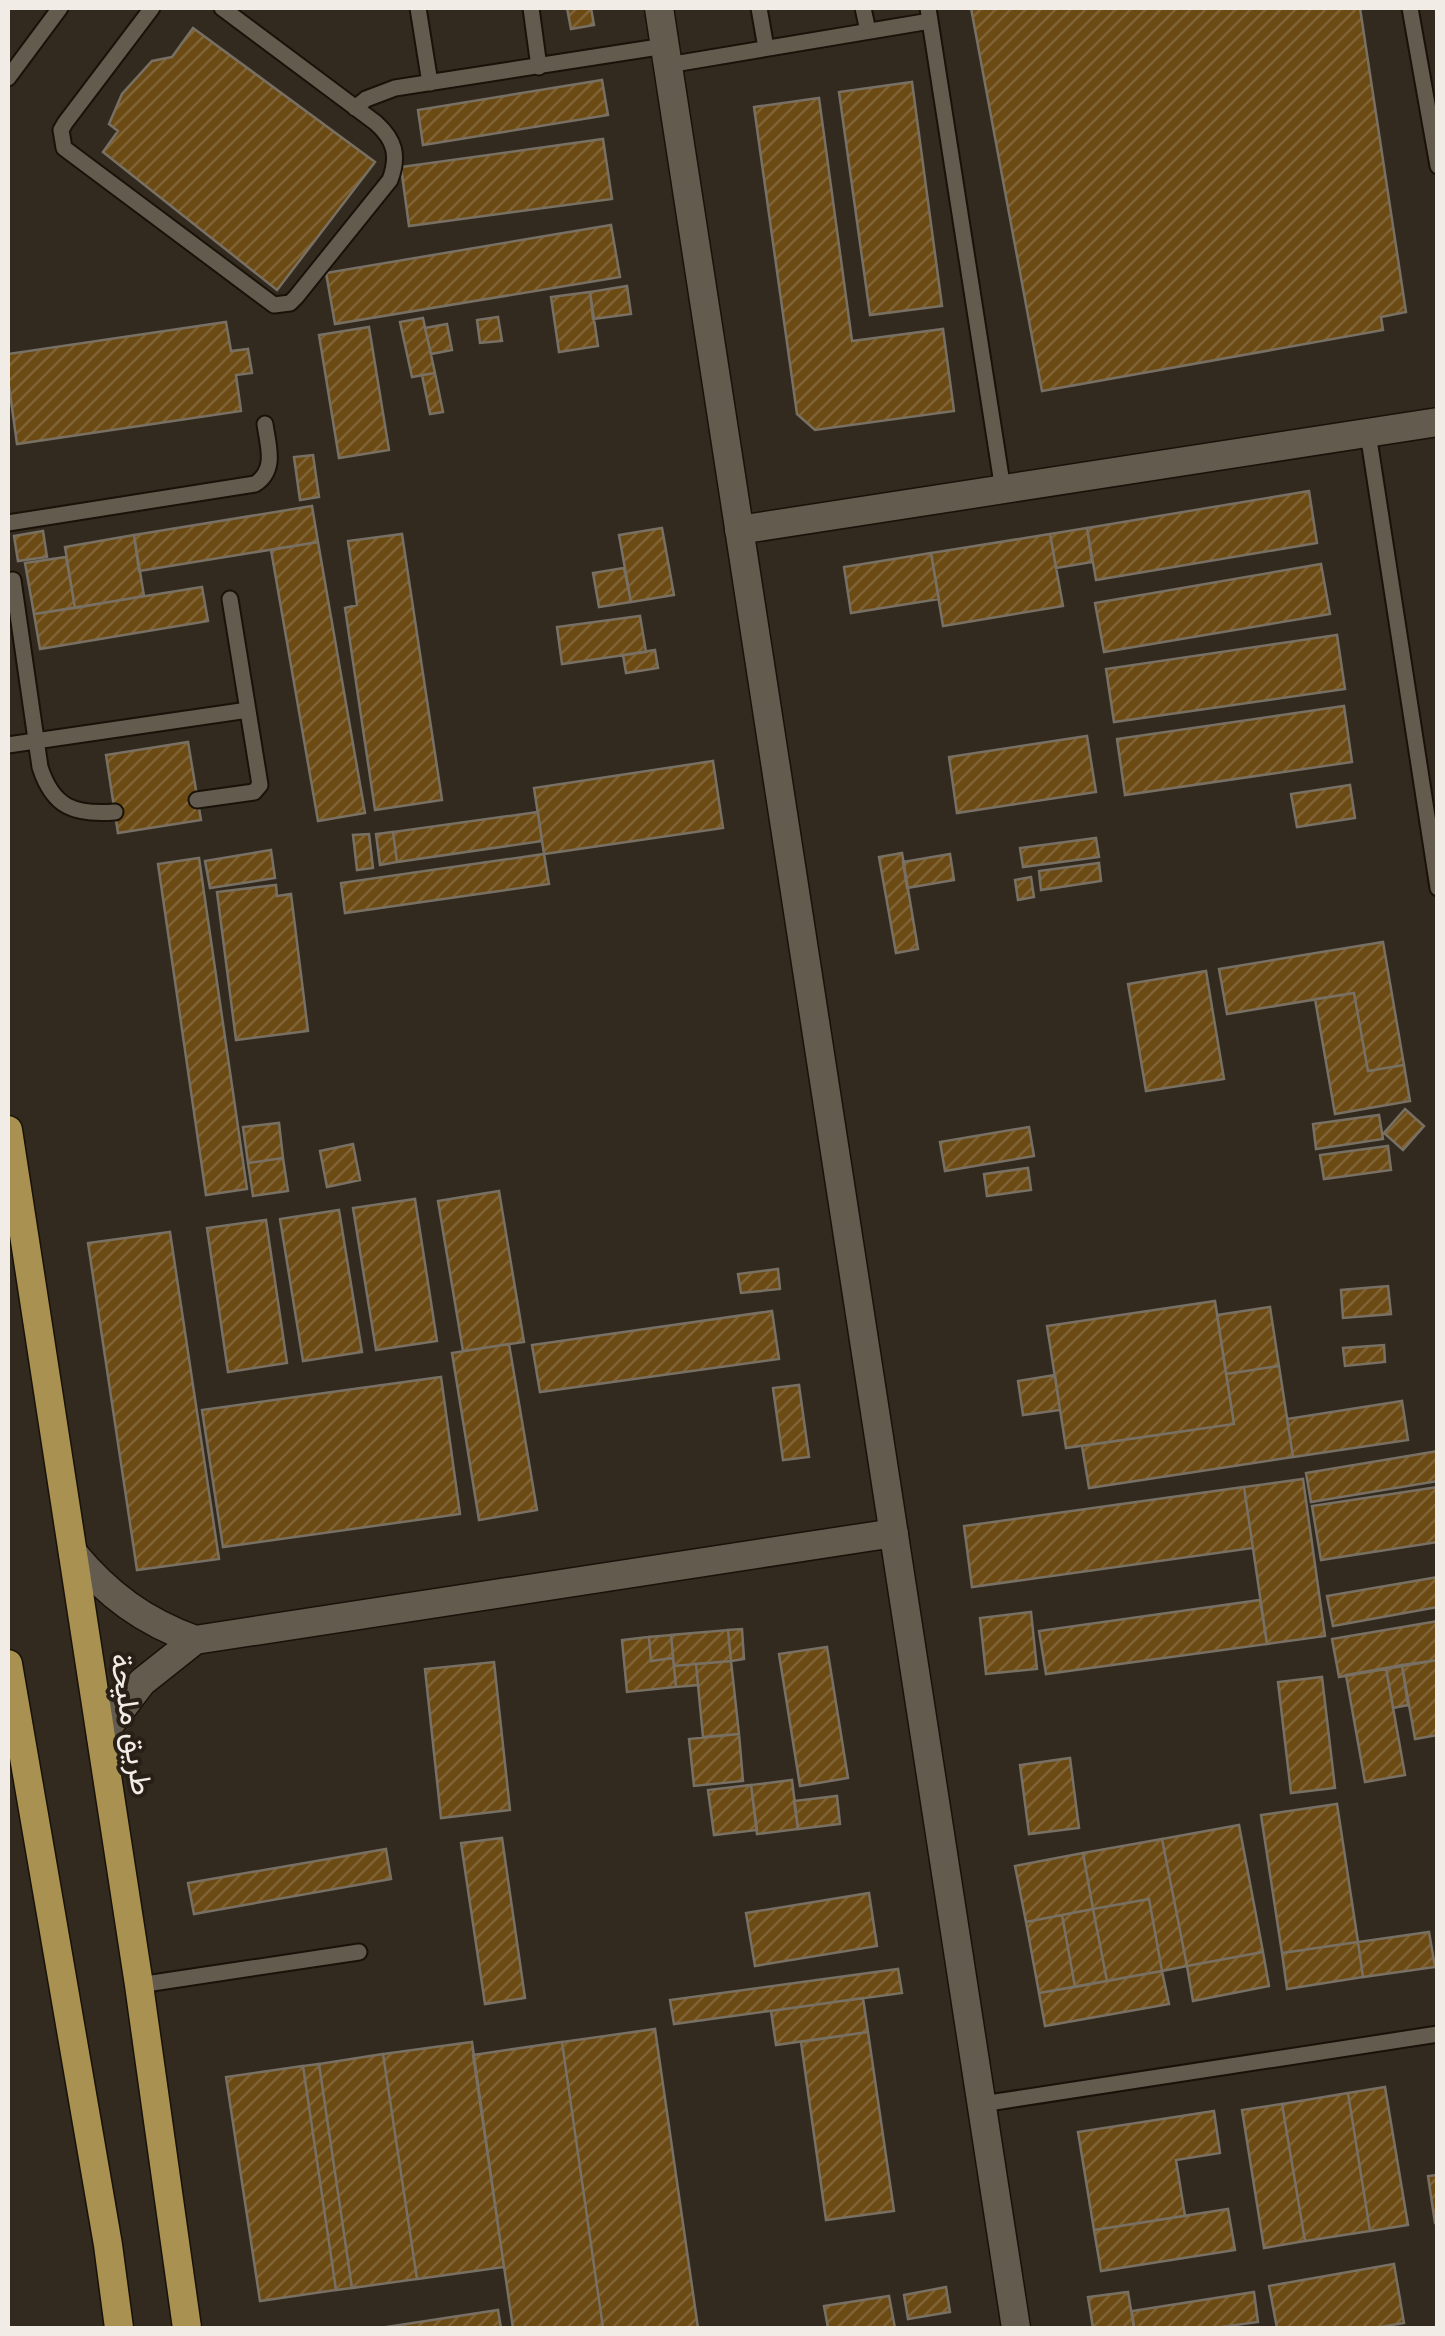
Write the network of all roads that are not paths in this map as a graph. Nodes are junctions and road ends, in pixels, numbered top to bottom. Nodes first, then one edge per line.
1 (60, 8) edge
2 (152, 8) edge
3 (222, 8) edge
4 (418, 8) edge
5 (531, 8) edge
6 (659, 8) edge
7 (759, 8) edge
8 (863, 8) edge
9 (1410, 8) edge
10 (929, 14) edge
11 (868, 31) junction
12 (766, 48) junction
13 (666, 56) junction
14 (540, 67) junction
15 (8, 78) edge
16 (430, 83) junction
17 (355, 108) junction
18 (1438, 166) edge
19 (1438, 422) edge
20 (265, 424) dead end
21 (1368, 433) junction
22 (1002, 490) junction
23 (8, 523) edge
24 (739, 530) junction
25 (14, 580) dead end
26 (230, 599) dead end
27 (248, 710) junction
28 (37, 742) junction
29 (8, 746) edge
30 (197, 800) dead end
31 (115, 812) dead end
32 (1438, 888) edge
33 (8, 1130) edge
34 (894, 1533) junction
35 (73, 1553) junction
36 (194, 1640) junction
37 (8, 1664) edge
38 (101, 1736) junction
39 (358, 1952) dead end
40 (139, 1985) junction
41 (1438, 2034) edge
42 (982, 2104) junction
43 (119, 2328) edge
44 (188, 2328) edge
45 (1016, 2328) edge

1 - 15 lane
2 - 17 lane
3 - 17 lane
4 - 16 lane
5 - 14 lane
6 - 13 street
7 - 12 lane
8 - 11 lane
9 - 18 lane
10 - 11 lane
10 - 22 lane
11 - 12 lane
12 - 13 lane
13 - 14 lane
13 - 24 street
14 - 16 lane
16 - 17 lane
19 - 21 street
20 - 23 lane
21 - 22 street
21 - 32 lane
22 - 24 street
24 - 34 street
25 - 28 lane
26 - 27 lane
27 - 28 lane
27 - 30 lane
28 - 29 lane
28 - 31 lane
33 - 35 main road, طريق مليحة
34 - 36 street
34 - 42 street
35 - 36 street
35 - 38 main road, طريق مليحة
36 - 38 street
37 - 43 main road
38 - 40 main road, طريق مليحة
39 - 40 lane
40 - 44 main road, طريق مليحة
41 - 42 lane
42 - 45 street

